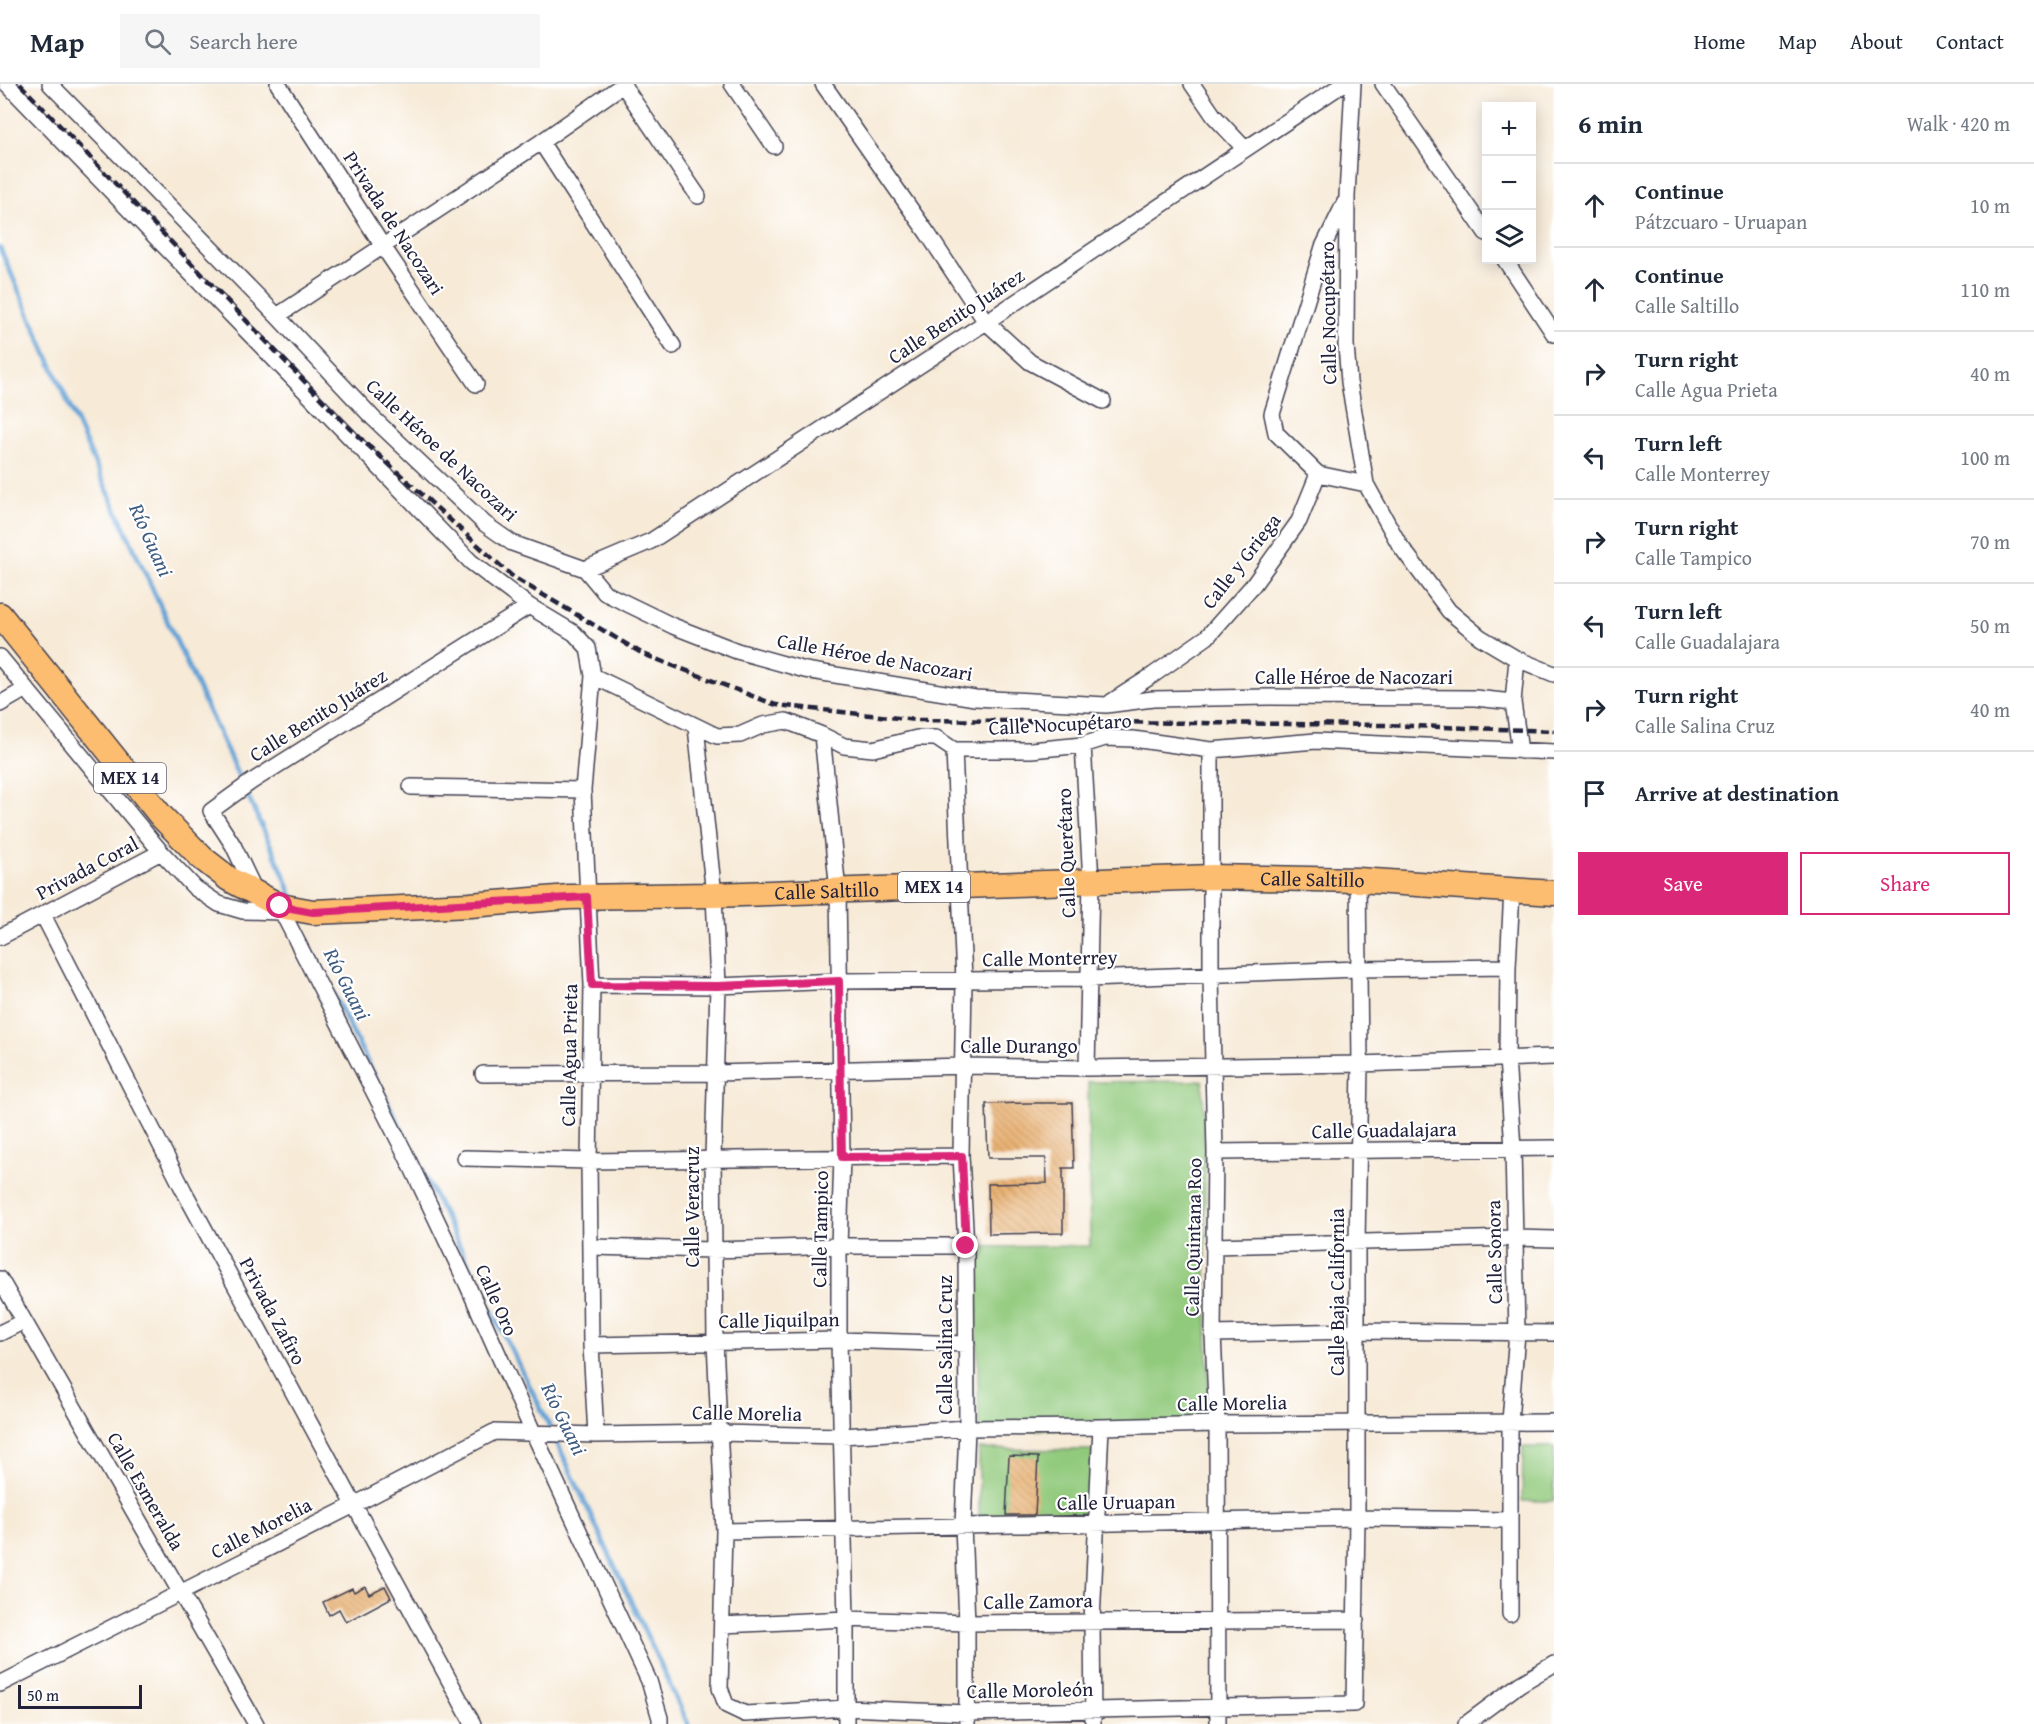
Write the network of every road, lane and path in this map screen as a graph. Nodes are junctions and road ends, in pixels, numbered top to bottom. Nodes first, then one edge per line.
1 (7, 84) edge
2 (50, 84) edge
3 (278, 84) edge
4 (624, 84) edge
5 (732, 84) edge
6 (823, 84) edge
7 (1192, 84) edge
8 (1343, 84) edge
9 (1353, 84) edge
10 (1383, 84) edge
11 (541, 142) junction
12 (774, 146) dead end
13 (1245, 149) junction
14 (698, 196) dead end
15 (1347, 196) junction
16 (1482, 227) edge
17 (382, 245) junction
18 (1508, 264) edge
19 (277, 316) junction
20 (986, 322) junction
21 (1554, 334) edge
22 (673, 346) dead end
23 (476, 384) dead end
24 (1103, 401) dead end
25 (1318, 474) junction
26 (1366, 484) junction
27 (585, 569) junction
28 (529, 606) junction
29 (0, 615) edge
30 (0, 657) edge
31 (1517, 659) junction
32 (1554, 674) edge
33 (593, 676) junction
34 (26, 689) junction
35 (1513, 702) junction
36 (0, 704) edge
37 (1106, 705) junction
38 (696, 727) junction
39 (822, 735) junction
40 (1083, 745) junction
41 (954, 750) junction
42 (1211, 750) junction
43 (1520, 751) junction
44 (1554, 752) edge
45 (411, 787) dead end
46 (583, 790) junction
47 (161, 852) junction
48 (1212, 877) junction
49 (1358, 880) junction
50 (1091, 881) junction
51 (960, 886) junction
52 (1512, 890) junction
53 (838, 891) junction
54 (1554, 893) edge
55 (256, 894) junction
56 (714, 896) junction
57 (587, 897) junction
58 (284, 908) junction
59 (43, 915) junction
60 (0, 937) edge
61 (1508, 967) junction
62 (1358, 969) junction
63 (1211, 976) junction
64 (1088, 979) junction
65 (964, 980) junction
66 (839, 981) junction
67 (592, 985) junction
68 (718, 986) junction
69 (1554, 1057) edge
70 (1507, 1058) junction
71 (1360, 1064) junction
72 (1213, 1065) junction
73 (964, 1066) junction
74 (1087, 1068) junction
75 (841, 1069) junction
76 (715, 1073) junction
77 (483, 1074) dead end
78 (591, 1074) junction
79 (1554, 1148) edge
80 (1513, 1149) junction
81 (1359, 1151) junction
82 (1215, 1152) junction
83 (962, 1156) junction
84 (842, 1157) junction
85 (465, 1158) dead end
86 (713, 1158) junction
87 (589, 1161) junction
88 (1514, 1238) junction
89 (1554, 1239) edge
90 (1358, 1243) junction
91 (839, 1246) junction
92 (966, 1246) junction
93 (1213, 1246) junction
94 (591, 1247) junction
95 (713, 1250) junction
96 (0, 1279) edge
97 (24, 1321) junction
98 (1357, 1331) junction
99 (0, 1333) edge
100 (1517, 1333) junction
101 (1554, 1333) edge
102 (1213, 1334) junction
103 (839, 1340) junction
104 (715, 1342) junction
105 (967, 1344) junction
106 (591, 1345) junction
107 (1510, 1421) junction
108 (1554, 1422) edge
109 (1357, 1423) junction
110 (1217, 1424) junction
111 (1101, 1427) junction
112 (967, 1428) junction
113 (539, 1433) junction
114 (719, 1433) junction
115 (590, 1434) junction
116 (842, 1436) junction
117 (354, 1505) junction
118 (1358, 1518) junction
119 (1509, 1520) junction
120 (1217, 1521) junction
121 (1096, 1523) junction
122 (963, 1526) junction
123 (844, 1528) junction
124 (724, 1531) junction
125 (180, 1593) junction
126 (1510, 1614) dead end
127 (846, 1619) junction
128 (1217, 1620) junction
129 (1356, 1620) junction
130 (1092, 1621) junction
131 (967, 1623) junction
132 (722, 1625) junction
133 (1554, 1664) edge
134 (0, 1684) edge
135 (720, 1688) joint
136 (1354, 1704) joint
137 (1218, 1706) junction
138 (846, 1716) edge
139 (1093, 1717) edge
140 (967, 1718) edge
141 (660, 1721) edge
142 (256, 1724) edge
143 (473, 1724) edge
144 (1218, 1724) edge
145 (1467, 1724) edge

1 - 28 street, Calle Agua Prieta
2 - 19 street, Calle Héroe de Nacozari
3 - 17 street, Privada de Nacozari
4 - 11 street
4 - 14 street
5 - 12 street
6 - 20 street
7 - 13 street
8 - 13 street, Calle Benito Juárez
9 - 15 street, Calle Nocupétaro
10 - 16 street
11 - 17 street
11 - 22 street
13 - 20 street, Calle Benito Juárez
15 - 25 street
15 - 26 street, Calle Nocupétaro
17 - 19 street
17 - 23 street, Privada de Nacozari
18 - 21 street
19 - 27 street, Calle Héroe de Nacozari
20 - 24 street
20 - 27 street, Calle Benito Juárez
25 - 26 street
25 - 37 street, Calle y Griega
26 - 31 street, Calle Nocupétaro
27 - 37 street, Calle Héroe de Nacozari
28 - 33 street, Calle Agua Prieta
28 - 55 street, Calle Benito Juárez
29 - 55 main road, MEX 14
30 - 34 street
31 - 32 street, Calle Nocupétaro
31 - 35 street
33 - 38 street, Calle Nocupétaro
33 - 46 street, Calle Agua Prieta
34 - 36 street
34 - 47 street
35 - 37 street, Calle Héroe de Nacozari
35 - 43 street
38 - 39 street, Calle Nocupétaro
38 - 56 street, Calle Veracruz
39 - 41 street, Calle Nocupétaro
39 - 53 street, Calle Tampico
40 - 41 street, Calle Nocupétaro
40 - 42 street, Calle Nocupétaro
40 - 50 street, Calle Querétaro
41 - 51 street, Calle Salina Cruz
42 - 43 street, Calle Nocupétaro
42 - 48 street, Calle Quintana Roo
43 - 44 street, Calle Nocupétaro
45 - 46 street
46 - 57 street, Calle Agua Prieta
47 - 58 street
47 - 59 street, Privada Coral
48 - 49 main road, Calle Saltillo / MEX 14
48 - 50 main road, Calle Saltillo / MEX 14
48 - 63 street, Calle Quintana Roo
49 - 52 main road, Calle Saltillo / MEX 14
49 - 62 street, Calle Baja California
50 - 51 main road, Calle Saltillo / MEX 14
50 - 64 street, Calle Querétaro
51 - 53 main road, Calle Saltillo / MEX 14
51 - 65 street, Calle Salina Cruz
52 - 54 main road, Calle Saltillo / MEX 14
52 - 61 street, Calle Sonora
53 - 56 main road, Calle Saltillo / MEX 14
53 - 66 street, Calle Tampico
55 - 58 main road, MEX 14
56 - 57 main road, Calle Saltillo / MEX 14
56 - 68 street, Calle Veracruz
57 - 58 main road, Calle Saltillo / MEX 14
57 - 67 street, Calle Agua Prieta
58 - 113 street, Calle Oro
59 - 60 street, Privada Coral
59 - 117 street, Privada Zafiro
61 - 62 street, Calle Monterrey
61 - 70 street, Calle Sonora
62 - 63 street, Calle Monterrey
62 - 71 street, Calle Baja California
63 - 64 street, Calle Monterrey
63 - 72 street, Calle Quintana Roo
64 - 65 street, Calle Monterrey
64 - 74 street, Calle Querétaro
65 - 66 street, Calle Monterrey
65 - 73 street, Calle Salina Cruz
66 - 68 street, Calle Monterrey
66 - 75 street, Calle Tampico
67 - 68 street, Calle Monterrey
67 - 78 street, Calle Agua Prieta
68 - 76 street, Calle Veracruz
69 - 70 street, Calle Durango
70 - 71 street, Calle Durango
70 - 80 street, Calle Sonora
71 - 72 street, Calle Durango
71 - 81 street, Calle Baja California
72 - 74 street, Calle Durango
72 - 82 street, Calle Quintana Roo
73 - 74 street, Calle Durango
73 - 75 street, Calle Durango
73 - 83 street, Calle Salina Cruz
75 - 76 street, Calle Durango
75 - 84 street, Calle Tampico
76 - 78 street, Calle Durango
76 - 86 street, Calle Veracruz
77 - 78 street, Calle Durango
78 - 87 street, Calle Agua Prieta
79 - 80 street, Calle Guadalajara
80 - 81 street, Calle Guadalajara
80 - 88 street, Calle Sonora
81 - 82 street, Calle Guadalajara
81 - 90 street, Calle Baja California
82 - 93 street, Calle Quintana Roo
83 - 84 street
83 - 92 street, Calle Salina Cruz
84 - 86 street
84 - 91 street, Calle Tampico
85 - 87 street
86 - 87 street
86 - 95 street, Calle Veracruz
87 - 94 street, Calle Agua Prieta
88 - 89 street
88 - 90 street
88 - 100 street, Calle Sonora
90 - 93 street
90 - 98 street, Calle Baja California
91 - 92 street
91 - 95 street
91 - 103 street, Calle Tampico
92 - 105 street, Calle Salina Cruz
93 - 102 street, Calle Quintana Roo
94 - 95 street
94 - 106 street, Calle Agua Prieta
95 - 104 street, Calle Veracruz
96 - 97 street, Calle Esmeralda
97 - 99 street
97 - 125 street, Calle Esmeralda
98 - 100 street
98 - 102 street
98 - 109 street, Calle Baja California
100 - 101 street
100 - 107 street, Calle Sonora
102 - 110 street, Calle Quintana Roo
103 - 104 street, Calle Jiquilpan
103 - 105 street, Calle Jiquilpan
103 - 116 street, Calle Tampico
104 - 106 street, Calle Jiquilpan
104 - 114 street, Calle Veracruz
105 - 112 street, Calle Salina Cruz
106 - 115 street, Calle Agua Prieta
107 - 108 street, Calle Morelia
107 - 109 street, Calle Morelia
107 - 119 street, Calle Sonora
109 - 110 street, Calle Morelia
109 - 118 street, Calle Baja California
110 - 111 street, Calle Morelia
110 - 120 street, Calle Quintana Roo
111 - 112 street, Calle Morelia
111 - 121 street
112 - 116 street, Calle Morelia
112 - 122 street, Calle Salina Cruz
113 - 115 street, Calle Morelia
113 - 117 street, Calle Morelia
113 - 141 street, Calle Oro
114 - 115 street, Calle Morelia
114 - 116 street, Calle Morelia
114 - 124 street, Calle Veracruz
116 - 123 street, Calle Tampico
117 - 125 street, Calle Morelia
117 - 143 street, Privada Zafiro
118 - 119 street, Calle Uruapan
118 - 120 street, Calle Uruapan
118 - 129 street, Calle Baja California
119 - 126 street, Calle Sonora
120 - 121 street, Calle Uruapan
120 - 128 street, Calle Quintana Roo
121 - 122 street, Calle Uruapan
121 - 130 street
122 - 123 street, Calle Uruapan
122 - 131 street, Calle Salina Cruz
123 - 124 street, Calle Uruapan
123 - 127 street, Calle Tampico
124 - 132 street, Calle Veracruz
125 - 134 street, Calle Morelia
125 - 142 street, Calle Esmeralda
127 - 131 street, Calle Zamora
127 - 132 street, Calle Zamora
127 - 138 street, Calle Tampico
128 - 129 street, Calle Zamora
128 - 130 street, Calle Zamora
128 - 137 street, Calle Quintana Roo
129 - 136 street, Calle Baja California
130 - 131 street, Calle Zamora
130 - 139 street
131 - 140 street, Calle Salina Cruz
132 - 135 street, Calle Veracruz
133 - 145 street
135 - 138 street, Calle Moroleón
136 - 137 street, Calle Moroleón
137 - 139 street, Calle Moroleón
137 - 144 street, Calle Quintana Roo
138 - 140 street, Calle Moroleón
139 - 140 street, Calle Moroleón

